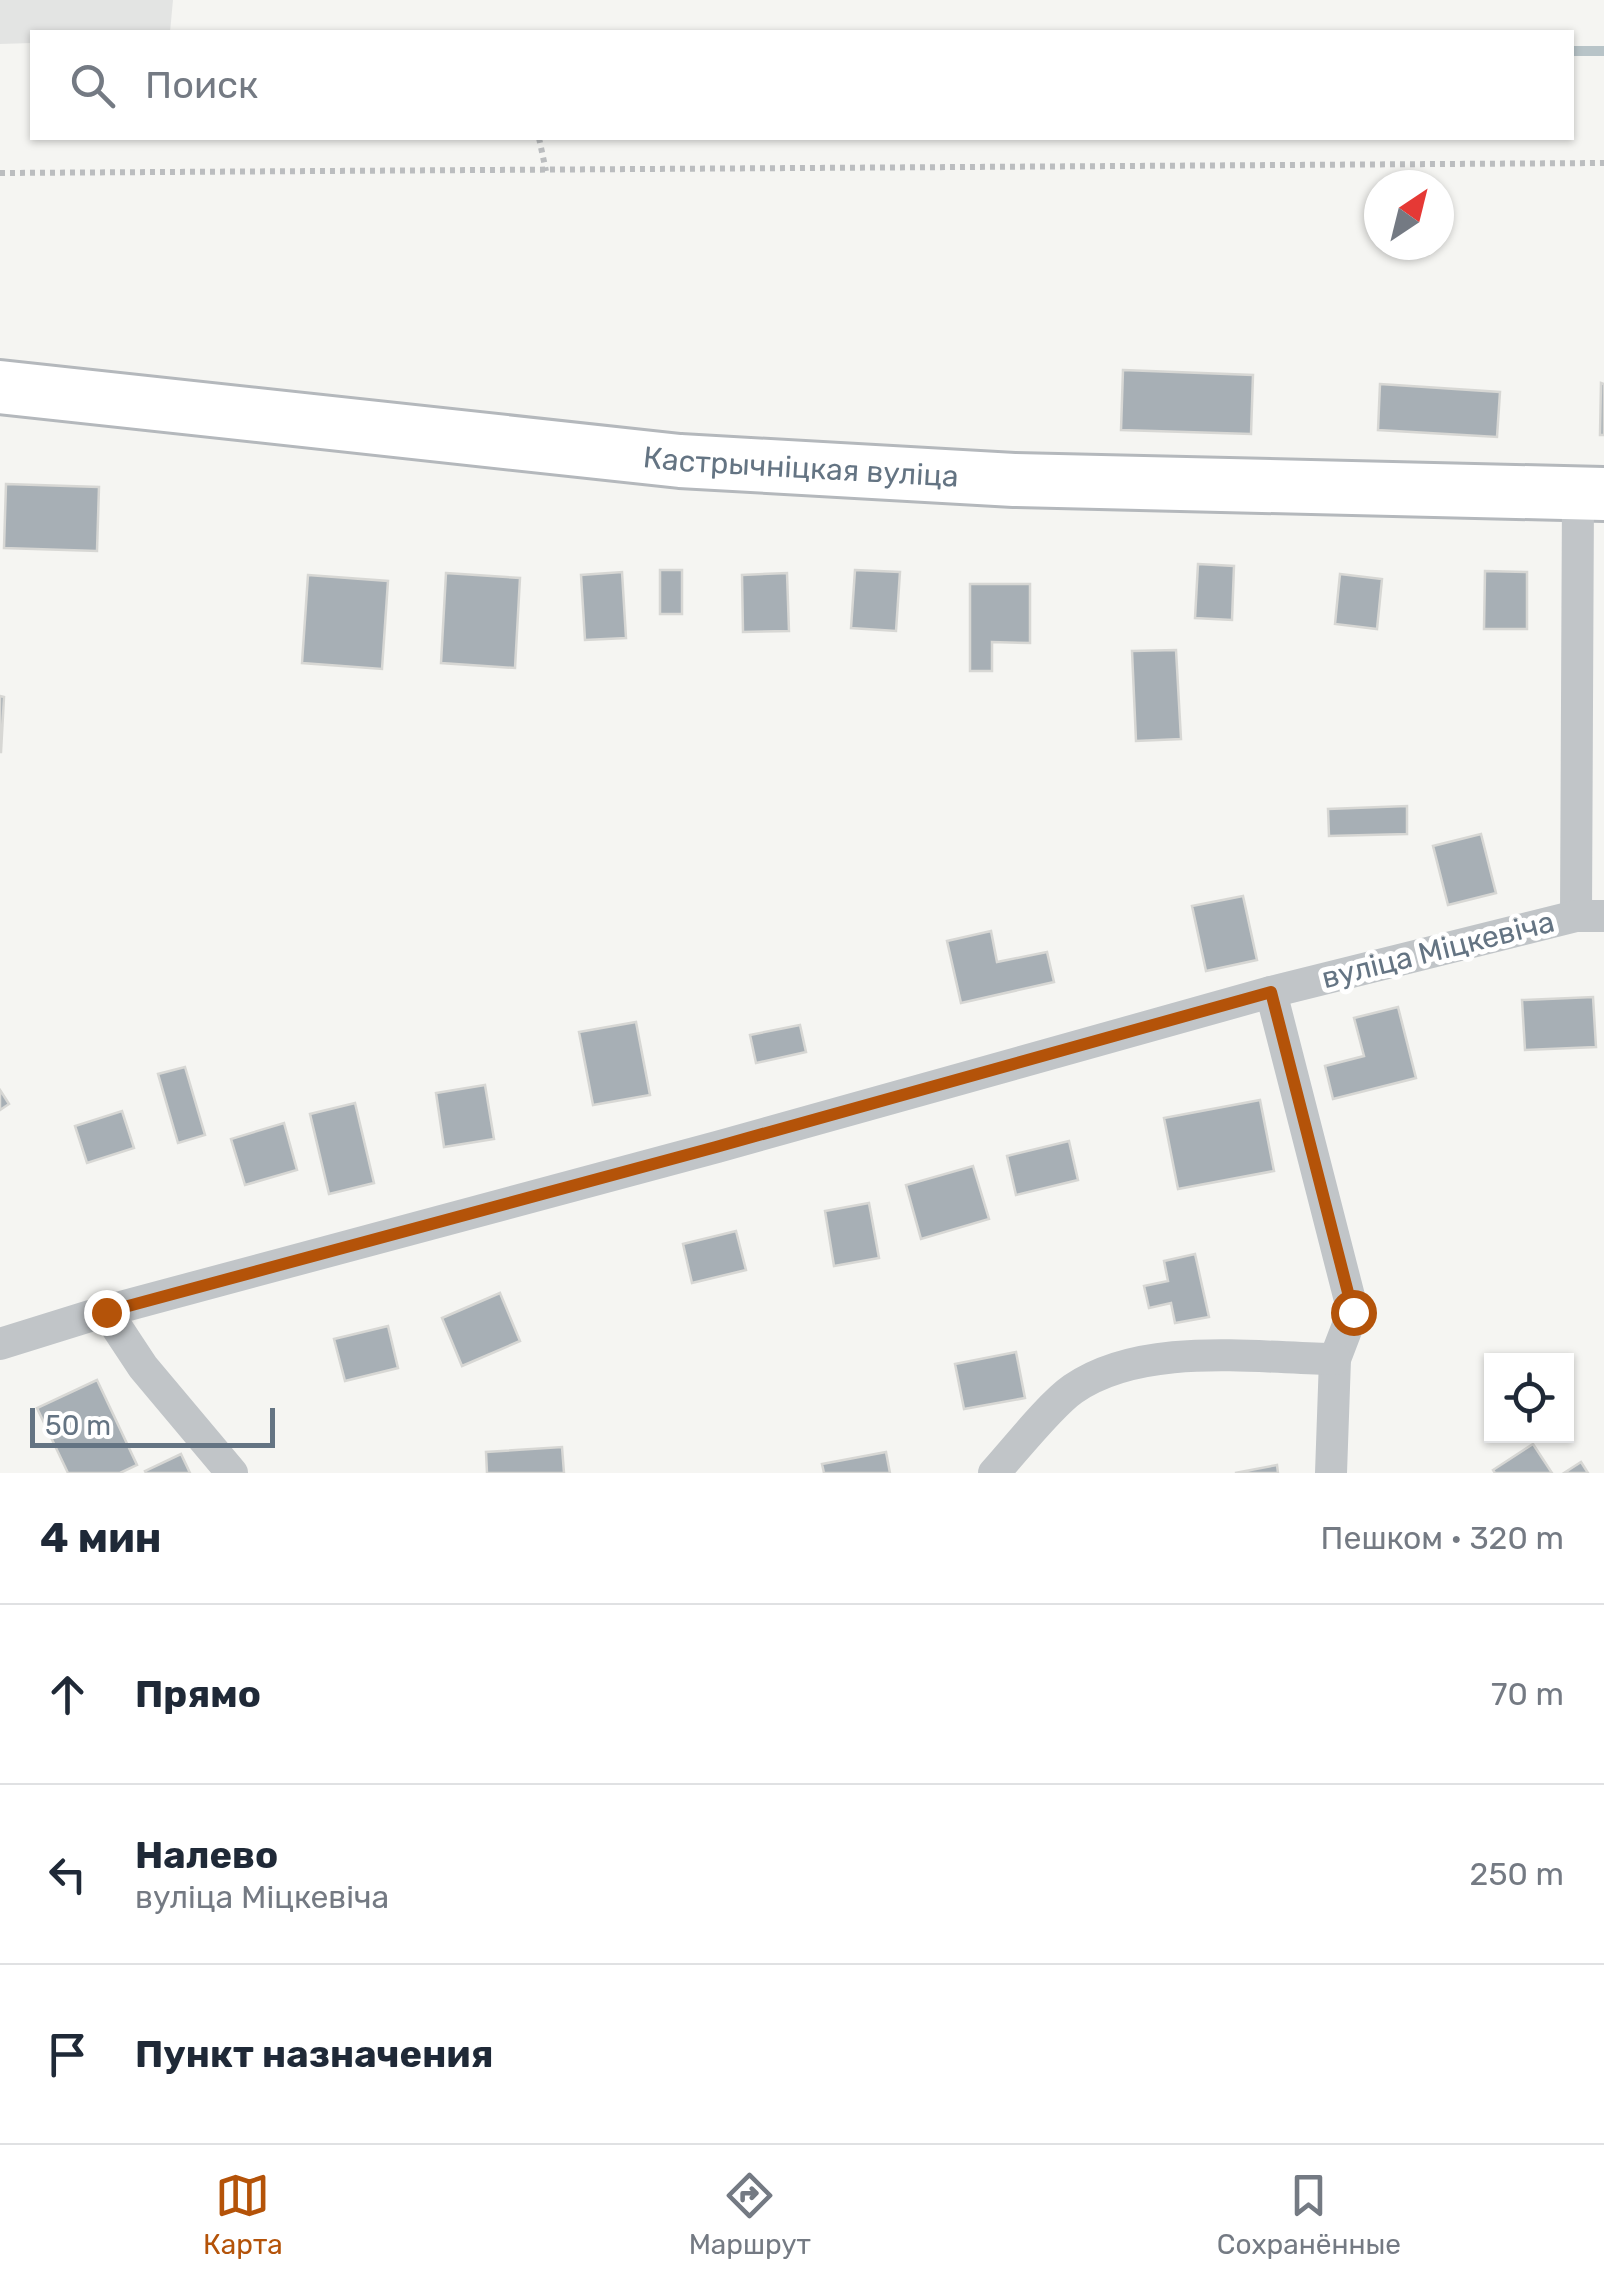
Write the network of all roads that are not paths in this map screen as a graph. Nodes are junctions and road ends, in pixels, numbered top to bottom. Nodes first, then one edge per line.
1 (0, 387) edge
2 (1591, 494) edge
3 (1590, 916) edge
4 (1271, 992) junction
5 (106, 1312) junction
6 (0, 1344) edge
7 (1335, 1359) junction
8 (232, 1473) edge
9 (994, 1473) edge
10 (1332, 1473) edge

1 - 2 main road, Кастрычніцкая вуліца
2 - 3 street
3 - 4 street, вуліца Міцкевіча
4 - 5 street, вуліца Міцкевіча
4 - 7 street
5 - 6 street, вуліца Міцкевіча
5 - 8 street
7 - 9 street
7 - 10 street

